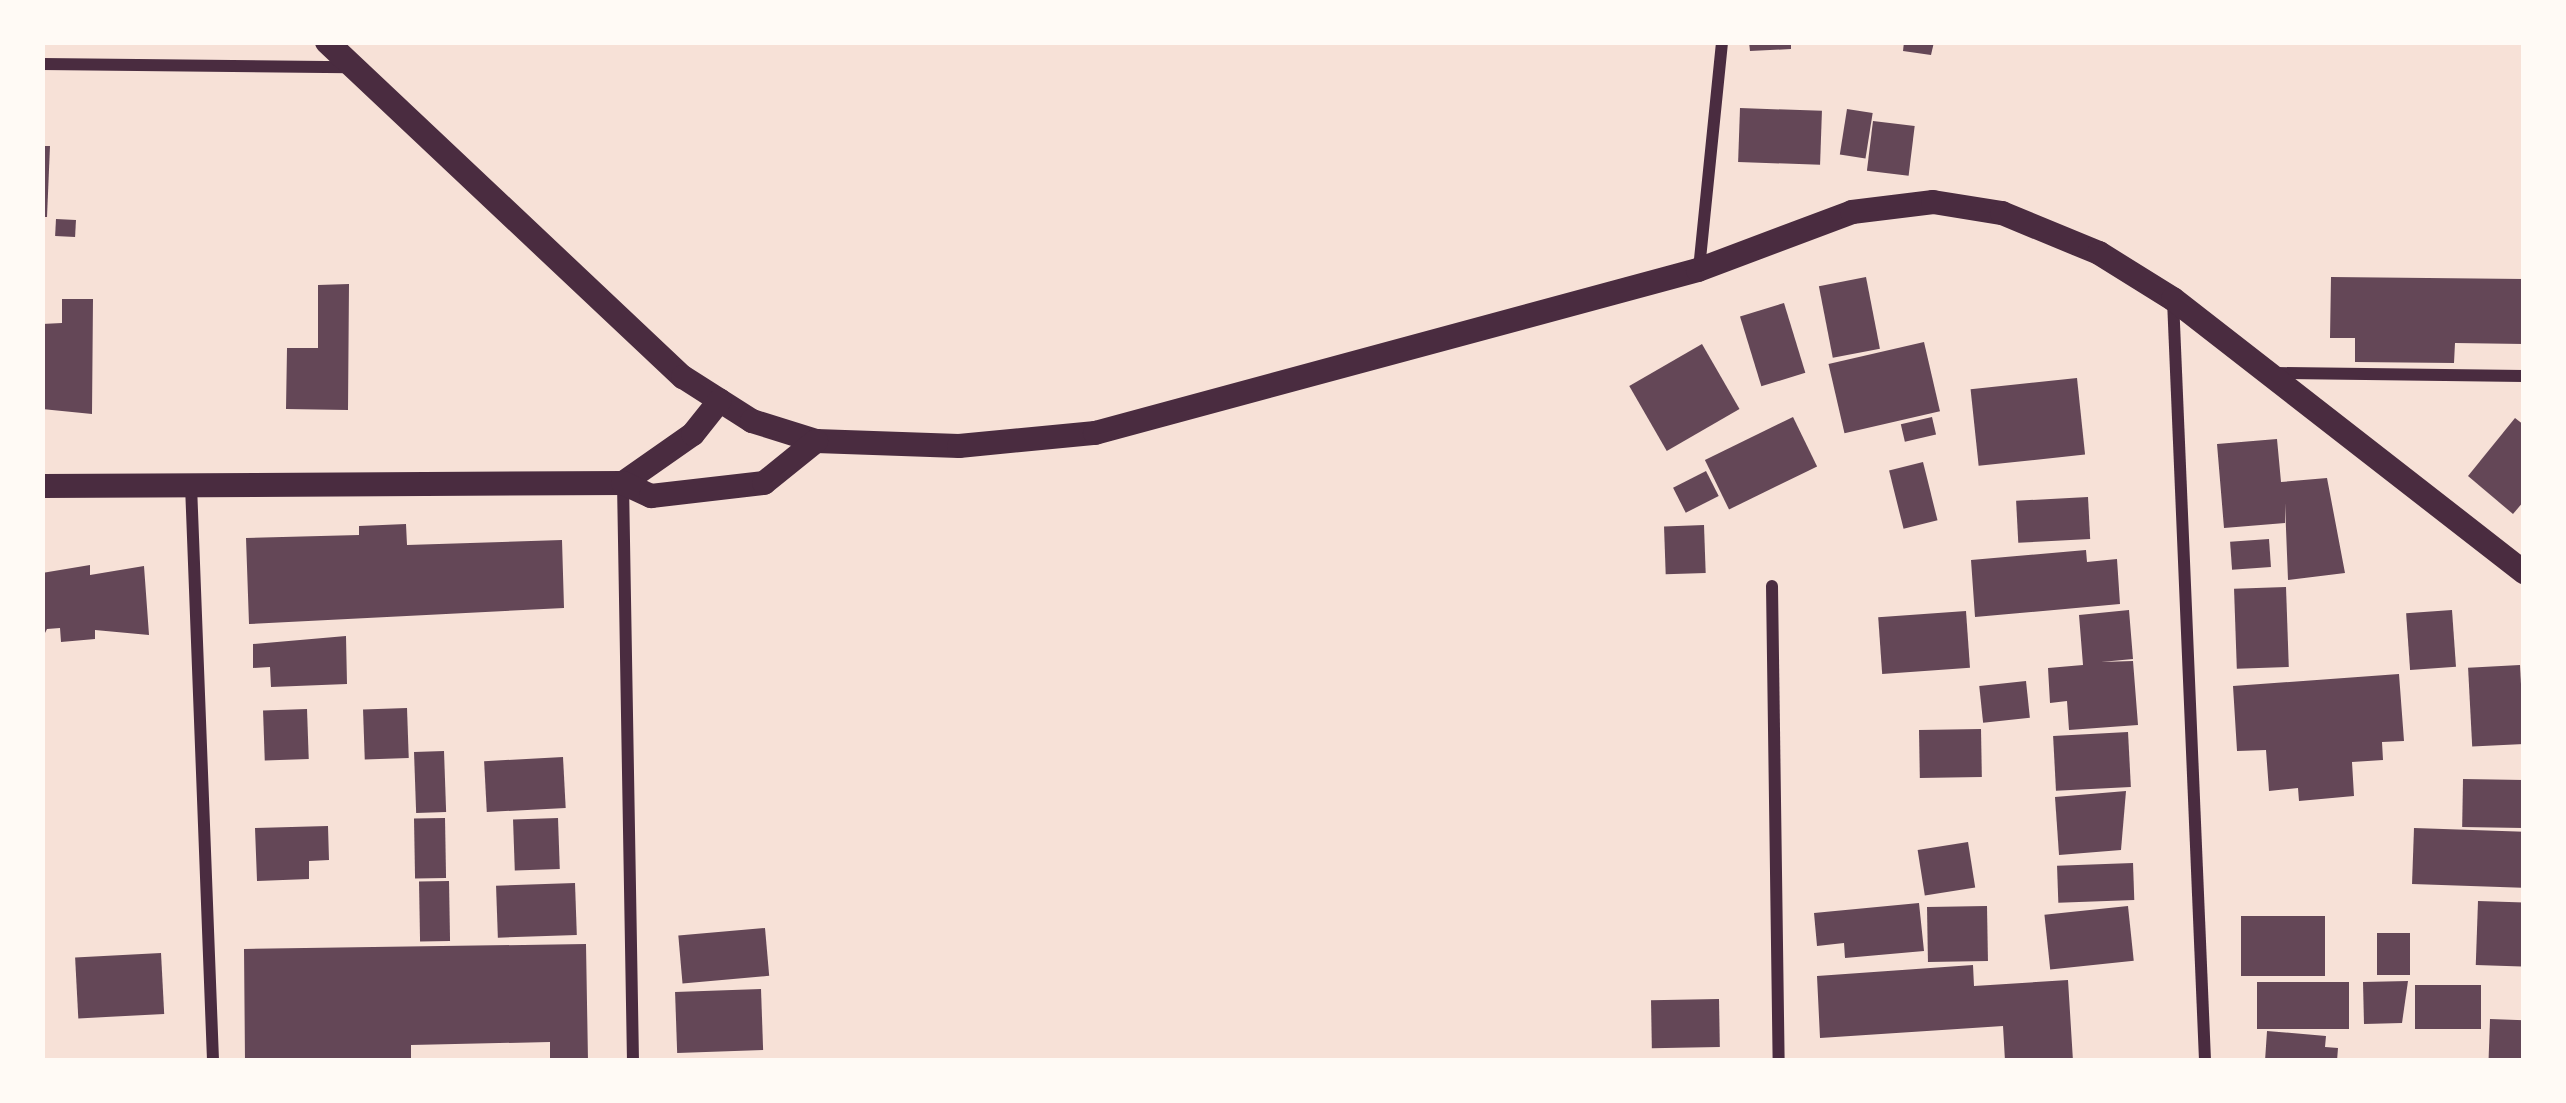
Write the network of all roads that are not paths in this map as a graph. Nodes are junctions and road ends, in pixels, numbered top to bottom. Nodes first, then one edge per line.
1 (327, 42) edge
2 (1722, 42) edge
3 (42, 64) edge
4 (351, 67) junction
5 (1698, 270) junction
6 (2173, 299) junction
7 (2277, 373) junction
8 (2524, 376) edge
9 (720, 400) junction
10 (816, 441) junction
11 (622, 483) junction
12 (191, 485) junction
13 (42, 486) edge
14 (2524, 572) edge
15 (1772, 586) dead end
16 (213, 1061) edge
17 (633, 1061) edge
18 (1780, 1061) edge
19 (2205, 1061) edge

1 - 4 main road
2 - 5 street
3 - 4 street
4 - 9 main road
5 - 6 main road
5 - 10 main road
6 - 7 main road
6 - 19 street
7 - 8 street
7 - 14 main road
9 - 10 main road
9 - 11 main road
10 - 11 main road
11 - 12 main road
11 - 17 street
12 - 13 main road
12 - 16 street
15 - 18 street

